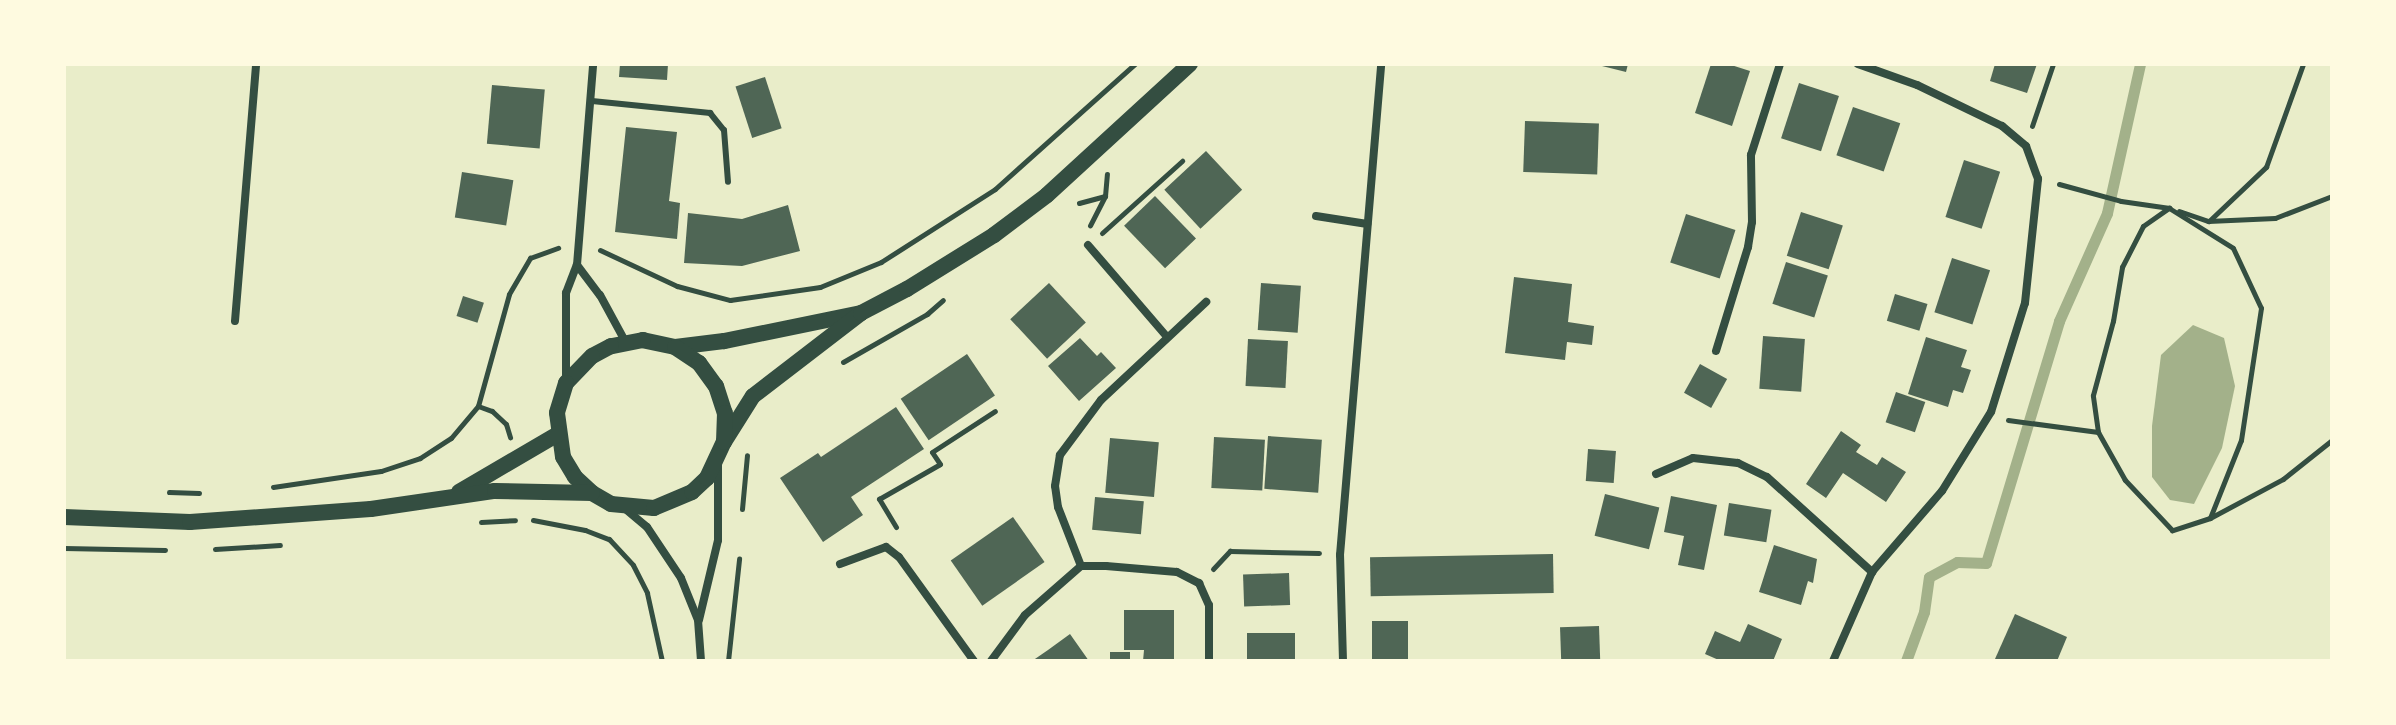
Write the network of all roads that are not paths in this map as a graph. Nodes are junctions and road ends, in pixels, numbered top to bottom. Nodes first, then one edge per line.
1 (256, 64) edge
2 (593, 64) edge
3 (1190, 64) edge
4 (1381, 64) edge
5 (1780, 64) edge
6 (1858, 64) edge
7 (592, 101) junction
8 (728, 182) dead end
9 (1316, 216) dead end
10 (1367, 224) junction
11 (1088, 245) road end
12 (577, 265) junction
13 (1206, 302) dead end
14 (861, 313) junction
15 (235, 321) dead end
16 (1167, 337) junction
17 (625, 341) junction
18 (675, 347) junction
19 (1716, 351) dead end
20 (566, 383) junction
21 (558, 434) junction
22 (724, 442) junction
23 (718, 461) junction
24 (1656, 474) dead end
25 (592, 493) junction
26 (455, 494) junction
27 (622, 506) junction
28 (64, 517) edge
29 (840, 564) dead end
30 (1081, 566) junction
31 (1872, 572) junction
32 (698, 620) junction
33 (701, 661) edge
34 (974, 661) edge
35 (991, 661) edge
36 (1209, 661) edge
37 (1343, 661) edge
38 (1833, 661) edge

1 - 15 street
2 - 7 street
3 - 14 main road
4 - 10 street
5 - 19 street
6 - 31 street
7 - 8 lane
7 - 12 street
9 - 10 street
10 - 37 street
11 - 16 street
12 - 17 street
12 - 20 street
13 - 16 street
14 - 18 main road
14 - 22 main road
16 - 30 street
17 - 18 main road
17 - 20 main road
18 - 22 main road
20 - 21 main road
21 - 25 main road
21 - 26 main road
22 - 23 main road
23 - 27 main road
23 - 32 street
24 - 31 street
25 - 26 main road
25 - 27 main road
26 - 28 main road
27 - 32 street
29 - 34 street
30 - 35 street
30 - 36 street
31 - 38 street
32 - 33 street

